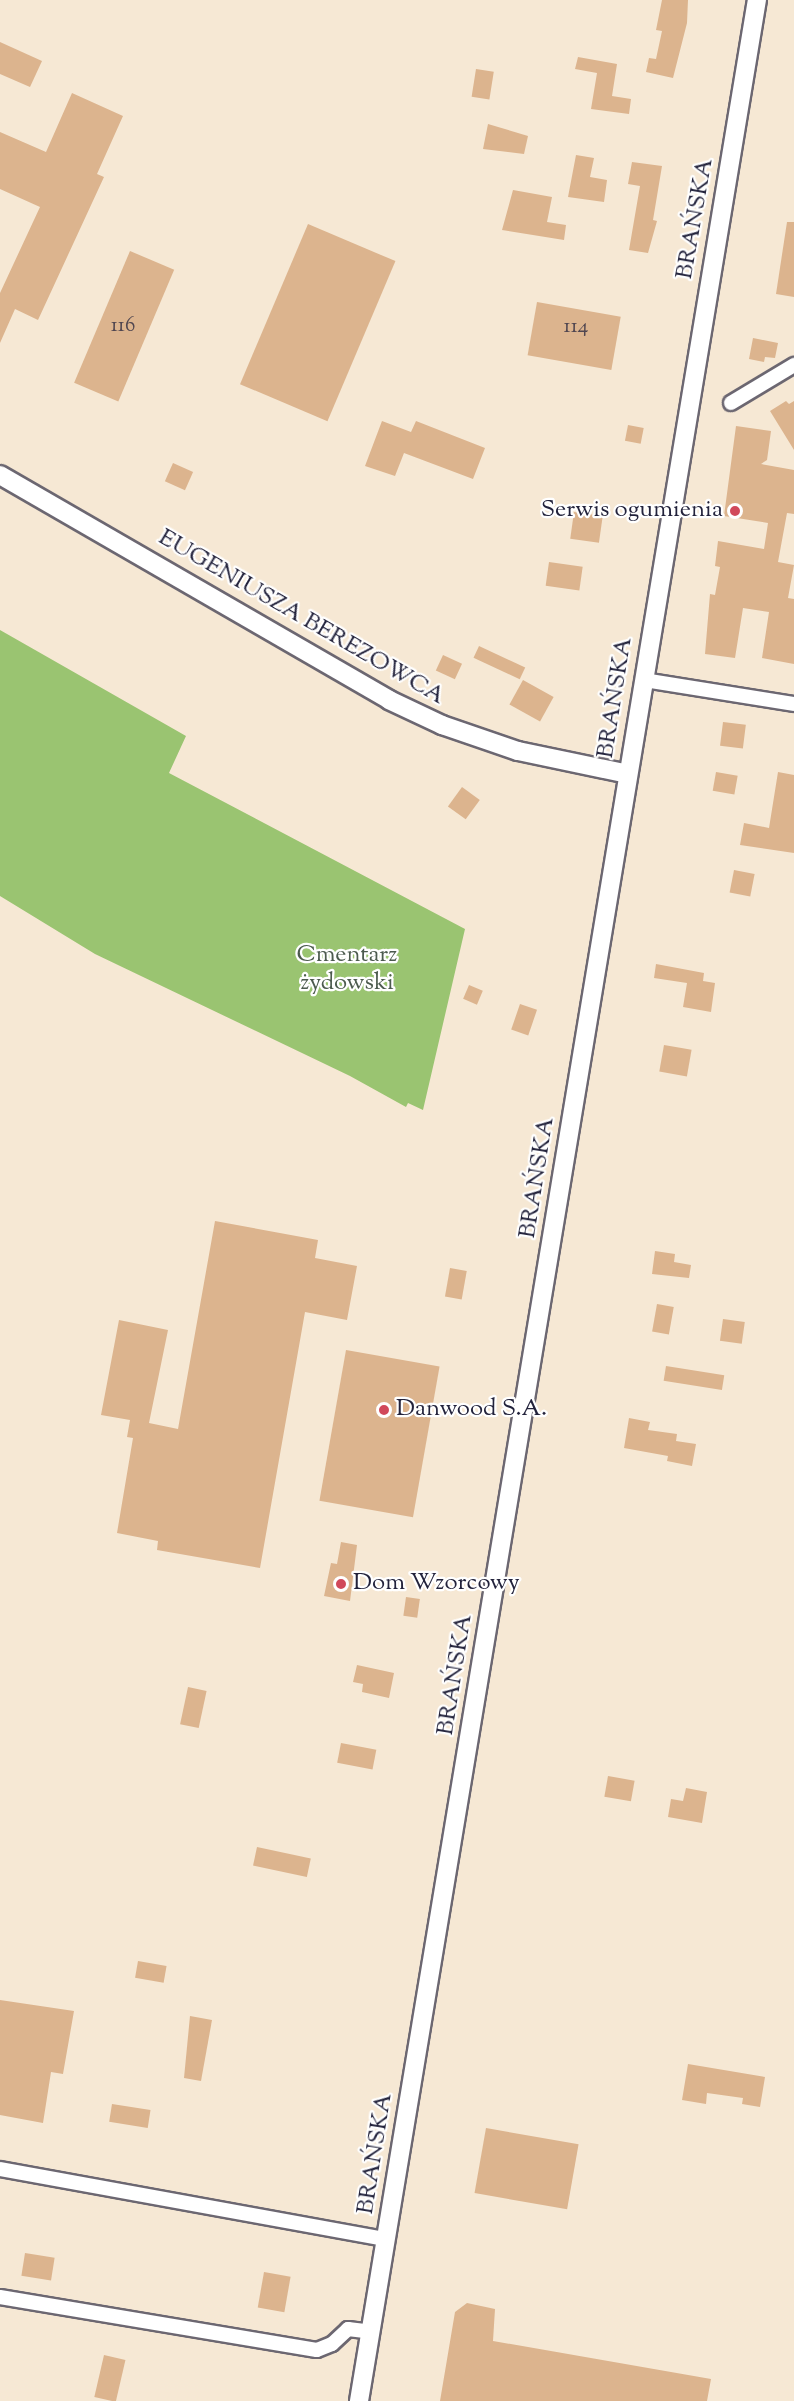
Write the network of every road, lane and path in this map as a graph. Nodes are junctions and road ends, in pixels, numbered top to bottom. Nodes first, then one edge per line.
1 (757, 0) edge
2 (794, 365) edge
3 (730, 403) dead end
4 (0, 475) edge
5 (644, 680) junction
6 (794, 704) edge
7 (628, 774) junction
8 (0, 2169) edge
9 (387, 2239) junction
10 (0, 2297) edge
11 (371, 2332) junction
12 (360, 2401) edge

1 - 5 street, BRAŃSKA
2 - 3 street
4 - 7 street, EUGENIUSZA BEREZOWCA
5 - 6 street
5 - 7 street, BRAŃSKA
7 - 9 street, BRAŃSKA
8 - 9 street
9 - 11 street, BRAŃSKA
10 - 11 street
11 - 12 street, BRAŃSKA

